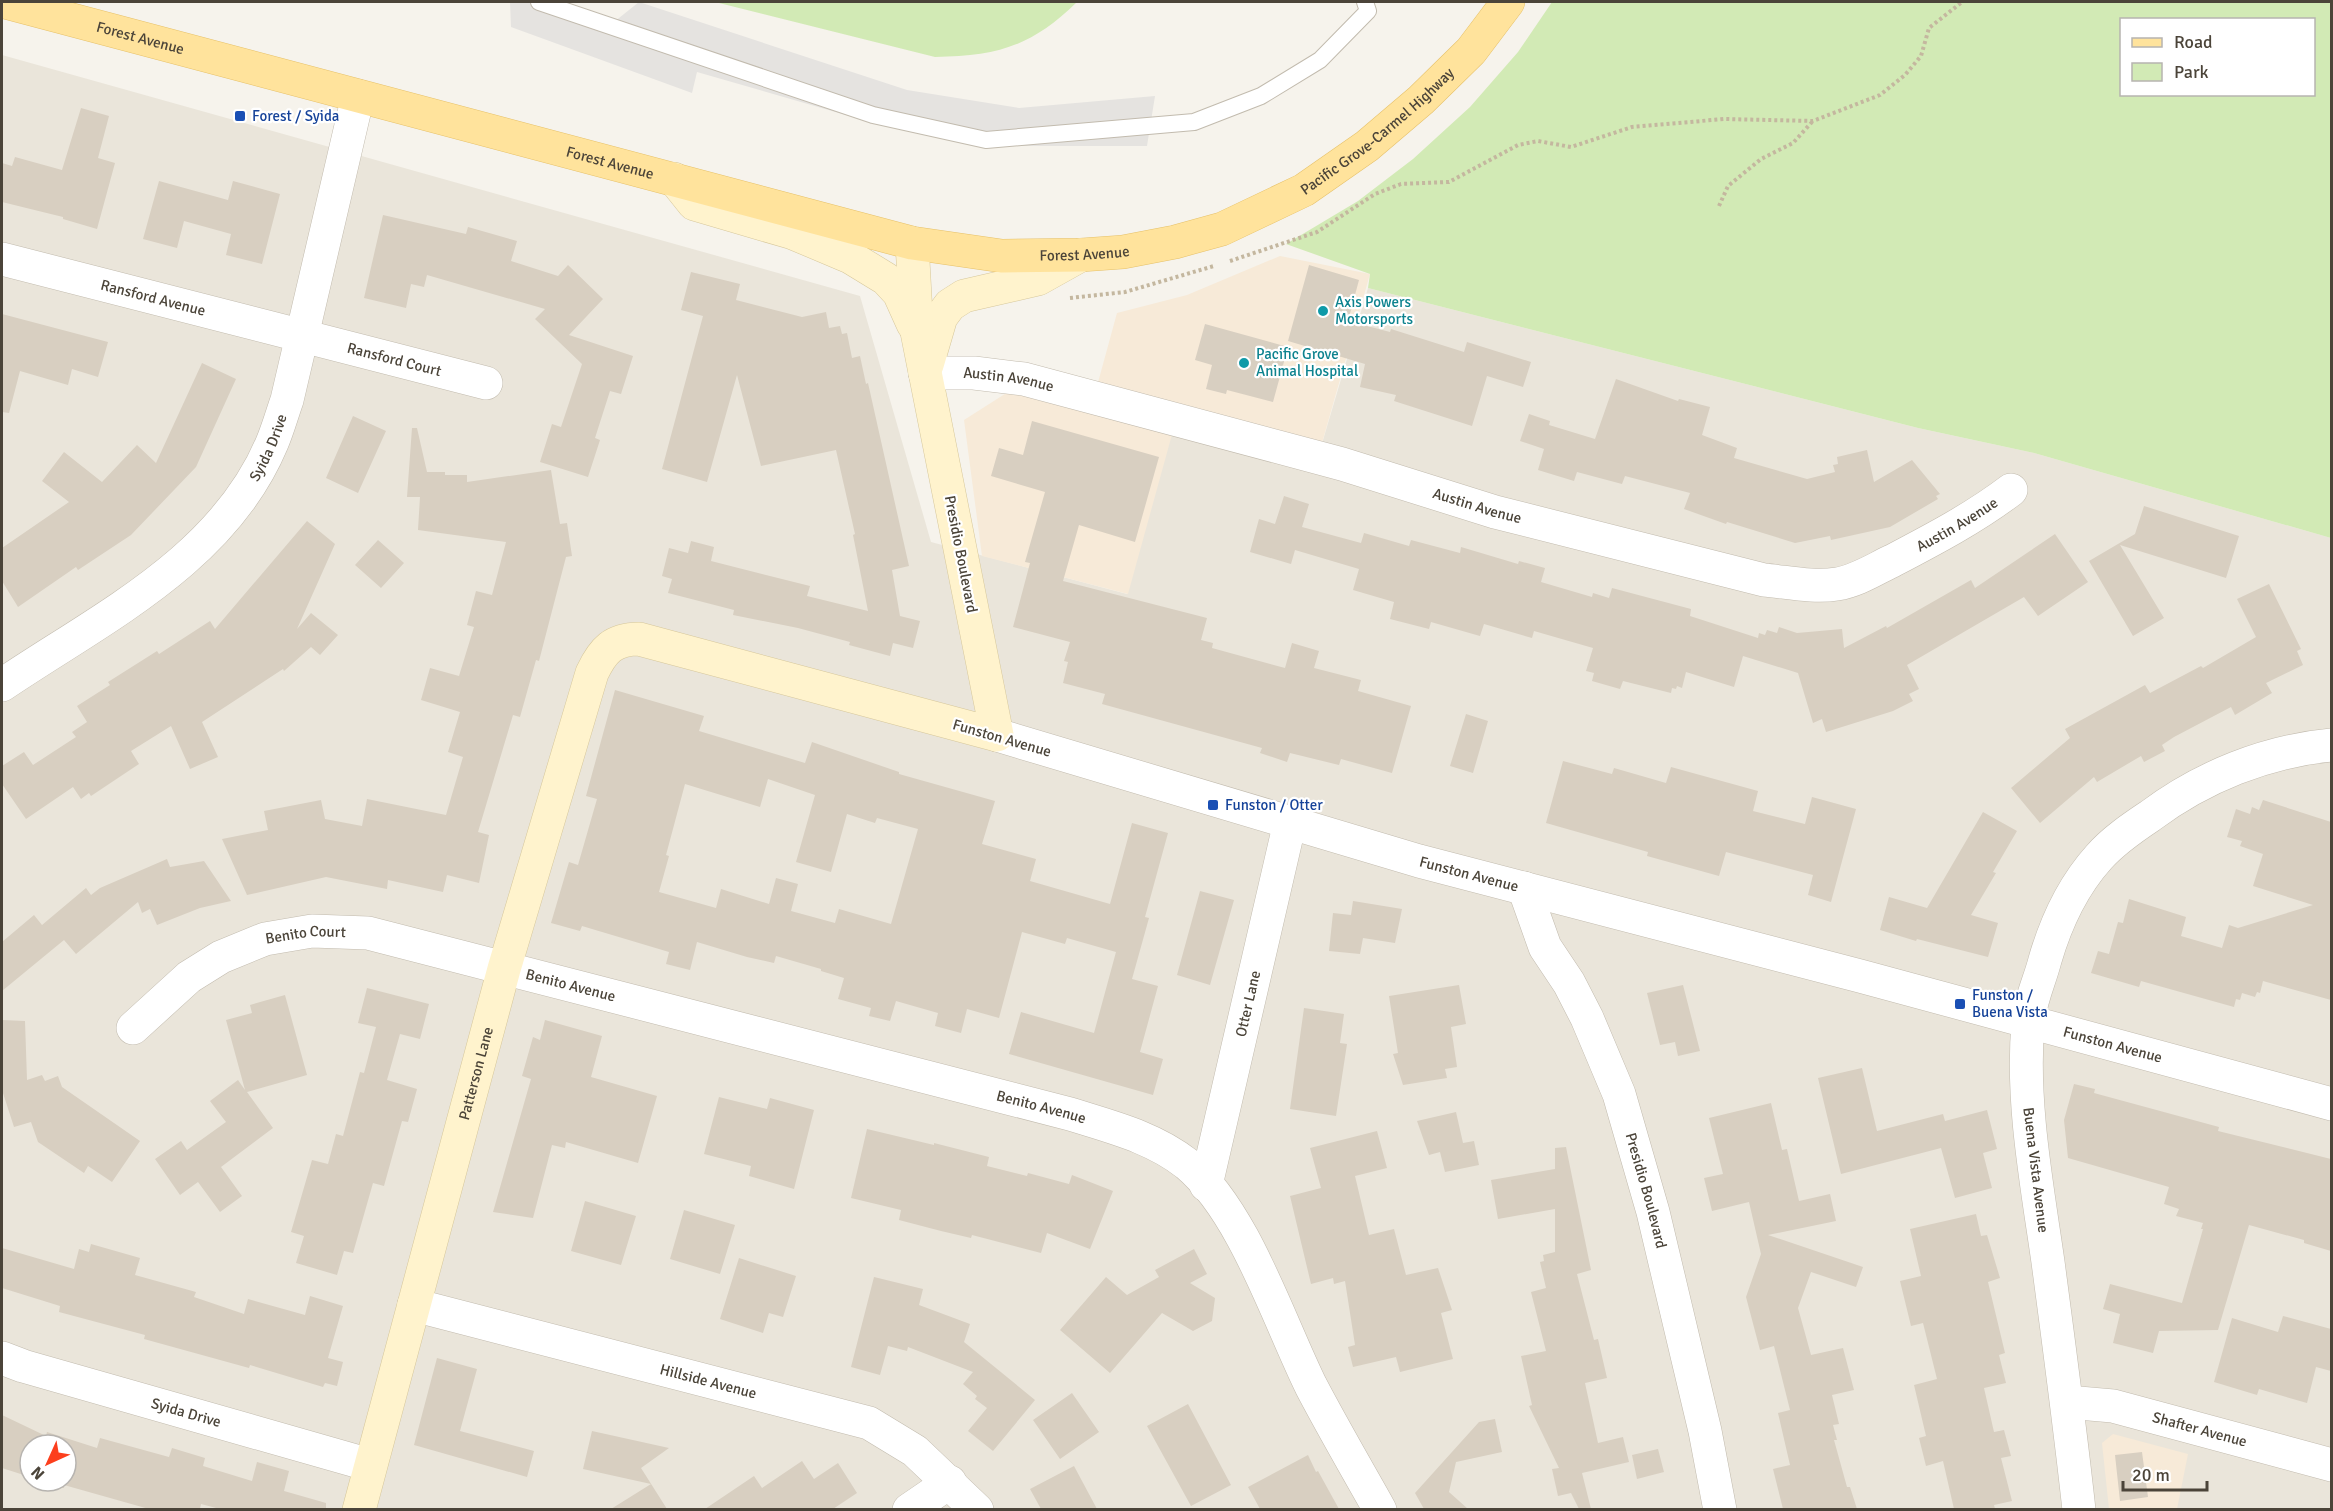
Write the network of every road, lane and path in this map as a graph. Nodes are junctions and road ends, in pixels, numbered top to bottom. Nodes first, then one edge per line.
1 (5, 2) edge
2 (539, 2) edge
3 (1365, 2) edge
4 (1508, 2) edge
5 (1962, 2) edge
6 (358, 96) junction
7 (1813, 121) junction
8 (674, 179) junction
9 (1719, 206) dead end
10 (1222, 229) joint
11 (912, 243) junction
12 (1081, 255) junction
13 (2, 259) edge
14 (1065, 299) dead end
15 (917, 332) junction
16 (303, 338) junction
17 (925, 373) junction
18 (486, 383) dead end
19 (2011, 490) dead end
20 (610, 647) joint
21 (2, 686) edge
22 (997, 735) junction
23 (2331, 745) edge
24 (1290, 822) junction
25 (1524, 888) junction
26 (504, 969) junction
27 (2028, 1022) junction
28 (133, 1028) dead end
29 (2331, 1104) edge
30 (1206, 1185) junction
31 (414, 1305) junction
32 (2, 1358) edge
33 (2067, 1402) junction
34 (370, 1465) junction
35 (2331, 1465) edge
36 (950, 1482) junction
37 (358, 1509) edge
38 (909, 1509) edge
39 (977, 1509) edge
40 (1380, 1509) edge
41 (1720, 1509) edge
42 (2079, 1509) edge

1 - 6 main road, Forest Avenue
2 - 3 lane
4 - 10 main road, Pacific Grove-Carmel Highway
5 - 7 path
6 - 8 main road, Forest Avenue
6 - 16 street, Syida Drive
7 - 9 path
7 - 14 path
8 - 11 main road, Forest Avenue
8 - 15 street
10 - 12 main road, Forest Avenue
11 - 12 main road, Forest Avenue
11 - 15 street, Presidio Boulevard
12 - 17 street, Presidio Boulevard
13 - 16 street, Ransford Avenue
15 - 17 street, Presidio Boulevard
16 - 18 street, Ransford Court
16 - 21 street, Syida Drive
17 - 19 street, Austin Avenue
17 - 22 street, Presidio Boulevard
20 - 22 street, Funston Avenue
20 - 26 street, Patterson Lane
22 - 24 street, Funston Avenue
23 - 27 street, Buena Vista Avenue
24 - 25 street, Funston Avenue
24 - 30 street, Otter Lane
25 - 27 street, Funston Avenue
25 - 41 street, Presidio Boulevard
26 - 28 street, Benito Court
26 - 30 street, Benito Avenue
26 - 31 street, Patterson Lane
27 - 29 street, Funston Avenue
27 - 33 street, Buena Vista Avenue
30 - 40 street, Benito Avenue
31 - 34 street, Patterson Lane
31 - 36 street, Hillside Avenue
32 - 34 street, Syida Drive
33 - 35 street, Shafter Avenue
33 - 42 street, Buena Vista Avenue
34 - 37 street, Patterson Lane
36 - 38 street
36 - 39 street, Hillside Avenue

